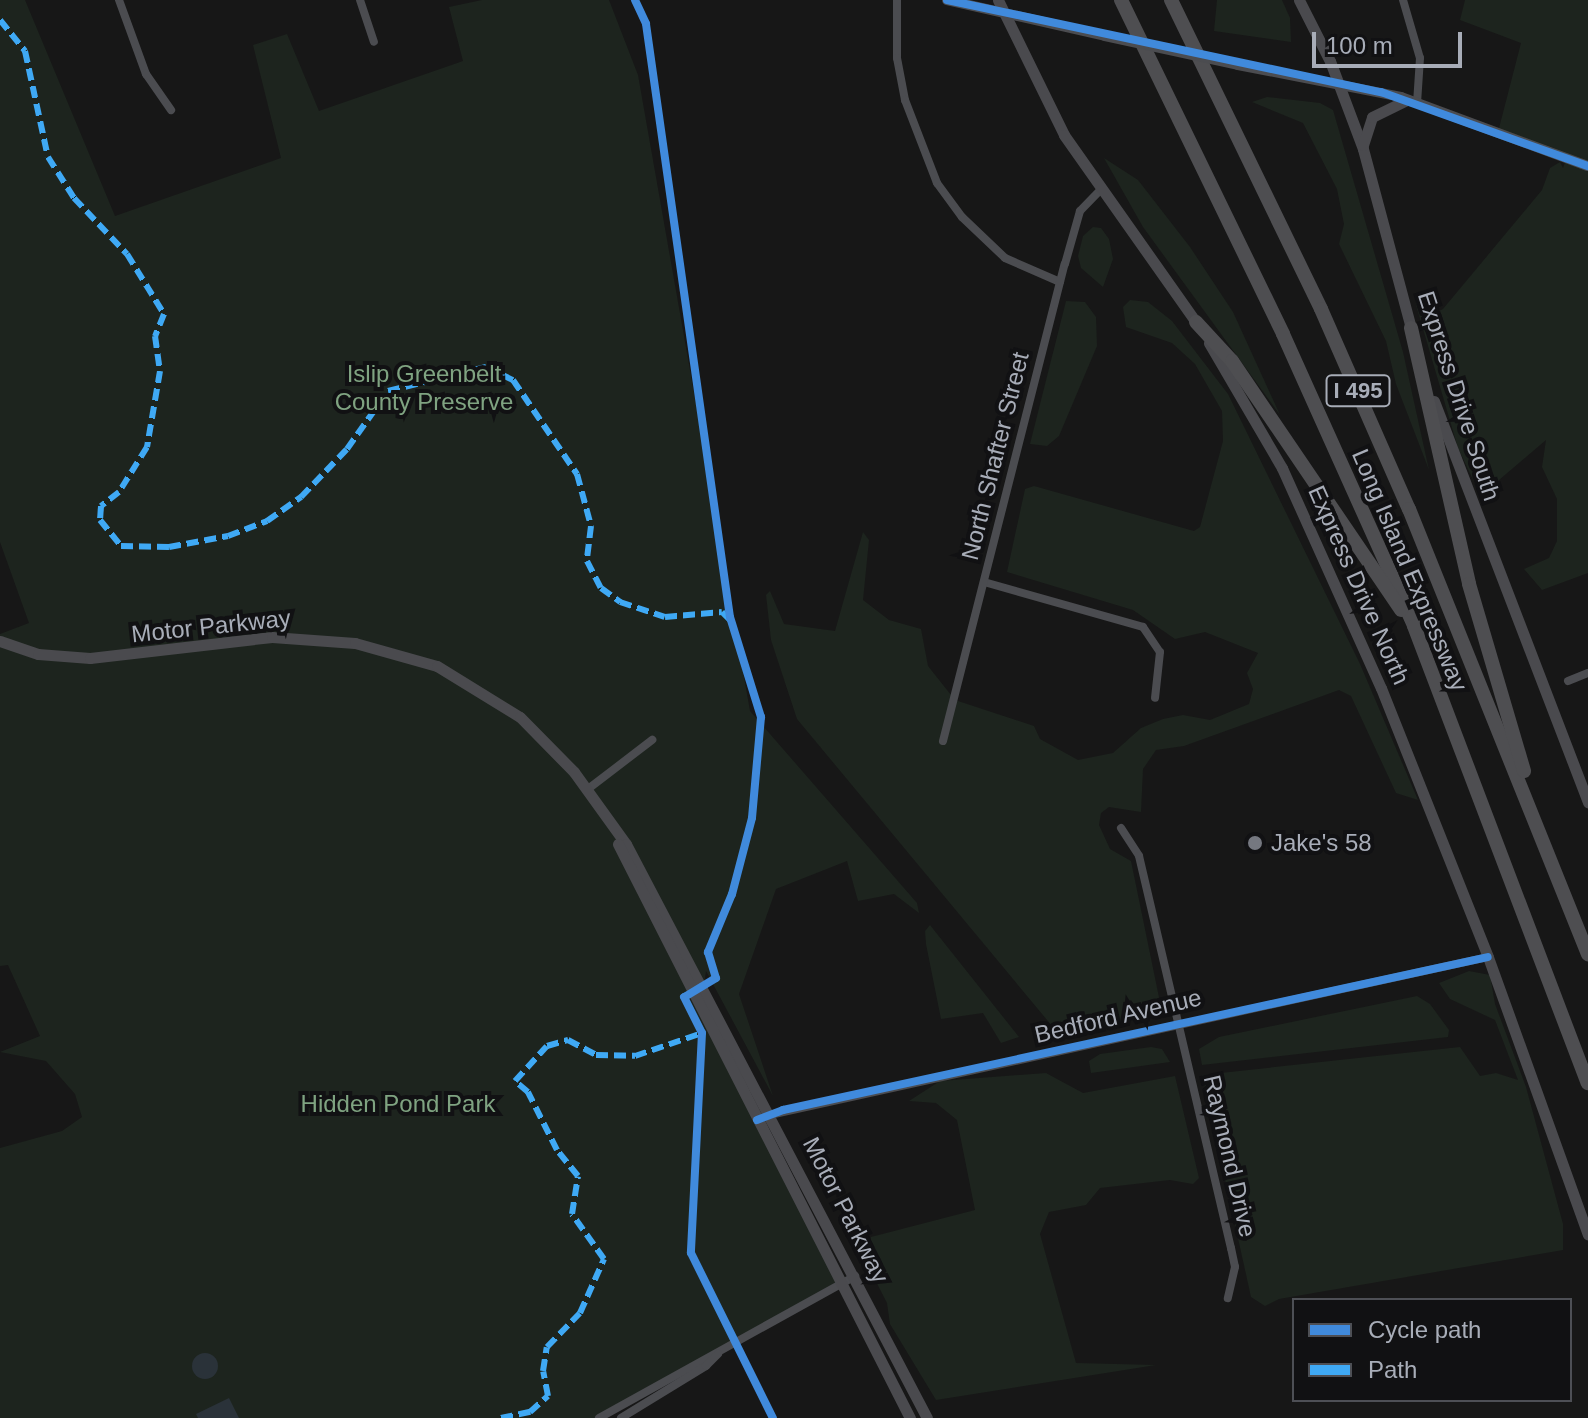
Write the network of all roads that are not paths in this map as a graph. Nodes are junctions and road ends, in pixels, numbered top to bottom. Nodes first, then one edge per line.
1 (119, 0) edge
2 (360, 0) edge
3 (897, 0) edge
4 (947, 0) edge
5 (998, 0) edge
6 (1121, 0) edge
7 (1171, 0) edge
8 (1299, 0) edge
9 (1403, 0) edge
10 (1002, 12) junction
11 (374, 42) dead end
12 (1339, 83) junction
13 (1412, 101) junction
14 (171, 110) dead end
15 (1363, 149) junction
16 (1588, 166) edge
17 (1101, 189) junction
18 (1060, 282) junction
19 (1196, 322) junction
20 (1411, 328) junction
21 (984, 582) junction
22 (1414, 626) junction
23 (0, 641) edge
24 (1588, 673) edge
25 (1568, 681) dead end
26 (1155, 698) dead end
27 (652, 740) dead end
28 (943, 741) dead end
29 (588, 789) junction
30 (1526, 791) junction
31 (1588, 803) edge
32 (606, 814) junction
33 (1121, 828) dead end
34 (1588, 954) edge
35 (1488, 957) junction
36 (1179, 1023) junction
37 (1588, 1083) edge
38 (771, 1113) junction
39 (757, 1120) junction
40 (1588, 1235) edge
41 (855, 1276) junction
42 (841, 1283) junction
43 (1228, 1298) dead end
44 (718, 1353) junction
45 (599, 1418) edge
46 (621, 1418) edge
47 (910, 1418) edge
48 (927, 1418) edge

1 - 14 street
2 - 11 street
3 - 18 street
4 - 10 street
5 - 10 main road, Express Drive North
6 - 22 highway, Long Island Expressway / I 495
7 - 30 highway, Long Island Expressway / I 495
8 - 12 main road, Express Drive South
9 - 13 street
10 - 12 street, bridge
10 - 17 main road, Express Drive North
12 - 13 street
12 - 15 main road, Express Drive South
13 - 15 main road
13 - 16 street
15 - 20 main road, Express Drive South
17 - 18 street, North Shafter Street
17 - 19 main road, Express Drive North
18 - 21 street, North Shafter Street
19 - 22 highway
19 - 35 main road, Express Drive North
20 - 30 highway
20 - 31 main road, Express Drive South
21 - 26 street
21 - 28 street, North Shafter Street
22 - 37 highway, Long Island Expressway / I 495
23 - 29 main road, Motor Parkway
24 - 25 street
27 - 29 street
29 - 32 main road, Motor Parkway
30 - 34 highway, Long Island Expressway / I 495
32 - 38 main road, Motor Parkway
32 - 39 main road, Motor Parkway
33 - 36 street, Raymond Drive
35 - 36 street, Bedford Avenue
35 - 40 main road, Express Drive North
36 - 38 street, Bedford Avenue
36 - 43 street, Raymond Drive
38 - 39 street, Bedford Avenue
38 - 41 main road, Motor Parkway
39 - 42 main road, Motor Parkway
41 - 42 street
41 - 48 main road, Motor Parkway
42 - 44 street
42 - 47 main road, Motor Parkway
44 - 45 street
44 - 46 street

